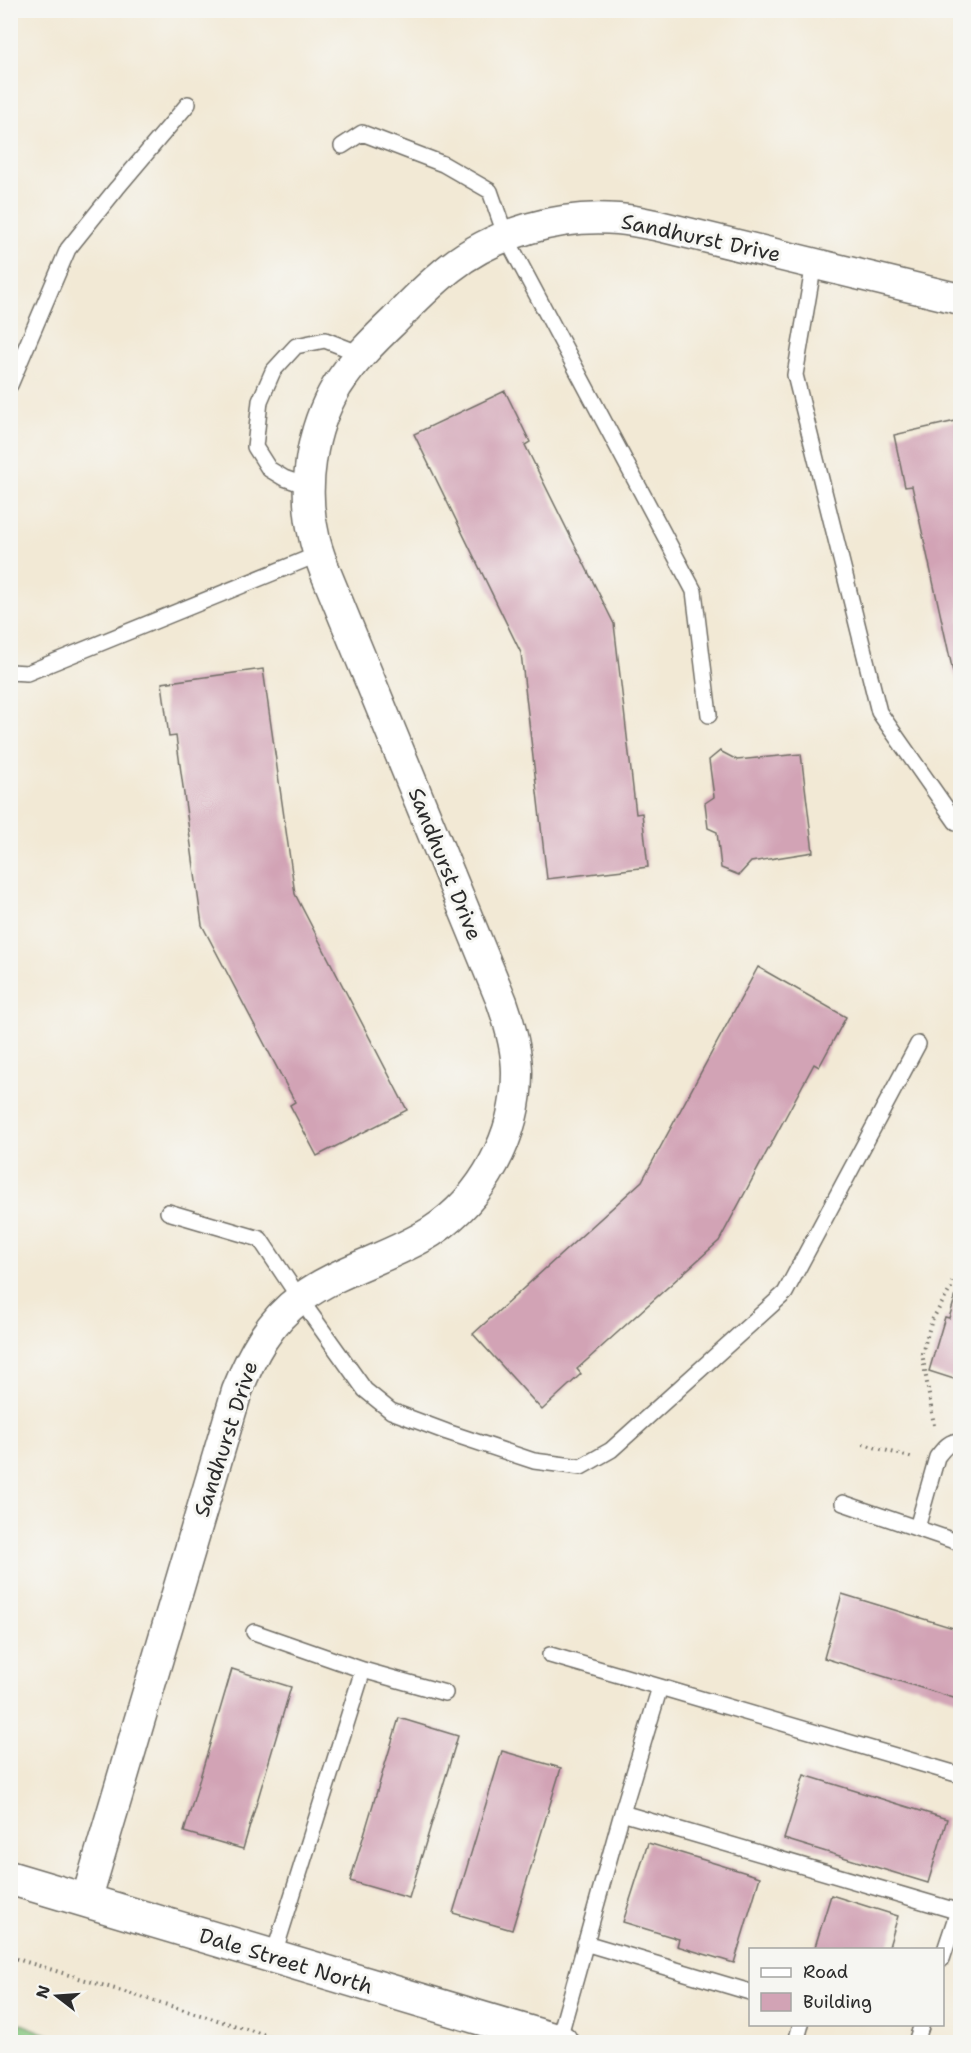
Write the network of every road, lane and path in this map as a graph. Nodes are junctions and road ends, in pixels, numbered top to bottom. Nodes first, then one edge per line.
1 (188, 104) dead end
2 (342, 146) dead end
3 (507, 237) junction
4 (814, 263) junction
5 (960, 299) edge
6 (361, 354) junction
7 (10, 385) edge
8 (310, 487) junction
9 (319, 554) junction
10 (10, 672) edge
11 (709, 715) dead end
12 (956, 822) dead end
13 (918, 1044) dead end
14 (168, 1212) dead end
15 (953, 1280) dead end
16 (300, 1299) junction
17 (944, 1424) dead end
18 (960, 1441) edge
19 (863, 1444) dead end
20 (919, 1460) dead end
21 (843, 1503) dead end
22 (917, 1528) junction
23 (960, 1543) edge
24 (254, 1632) dead end
25 (550, 1655) dead end
26 (363, 1670) junction
27 (660, 1687) junction
28 (445, 1693) dead end
29 (960, 1774) edge
30 (622, 1813) junction
31 (10, 1878) edge
32 (86, 1901) junction
33 (959, 1911) edge
34 (585, 1943) junction
35 (944, 1953) edge
36 (10, 1957) edge
37 (273, 1957) junction
38 (749, 1992) edge
39 (801, 2026) edge
40 (922, 2026) edge
41 (559, 2042) edge
42 (289, 2043) edge
43 (796, 2043) edge
44 (916, 2043) edge

1 - 7 lane
2 - 3 lane
3 - 4 street, Sandhurst Drive
3 - 6 street, Sandhurst Drive
3 - 11 lane
4 - 5 street, Sandhurst Drive
4 - 12 lane
6 - 8 street, Sandhurst Drive
6 - 8 lane
8 - 9 street, Sandhurst Drive
9 - 10 lane
9 - 16 street, Sandhurst Drive
13 - 16 lane
14 - 16 lane
15 - 17 path
16 - 32 street, Sandhurst Drive
18 - 22 lane
19 - 20 path
21 - 22 lane
22 - 23 lane
24 - 26 lane
25 - 27 lane
26 - 28 lane
26 - 37 lane
27 - 29 lane
27 - 30 lane
30 - 33 lane
30 - 34 lane
31 - 32 main road, Dale Street North
32 - 37 main road, Dale Street North
33 - 35 lane
34 - 38 lane
34 - 41 lane
36 - 42 path
37 - 41 main road, Dale Street North
39 - 43 lane
40 - 44 lane

